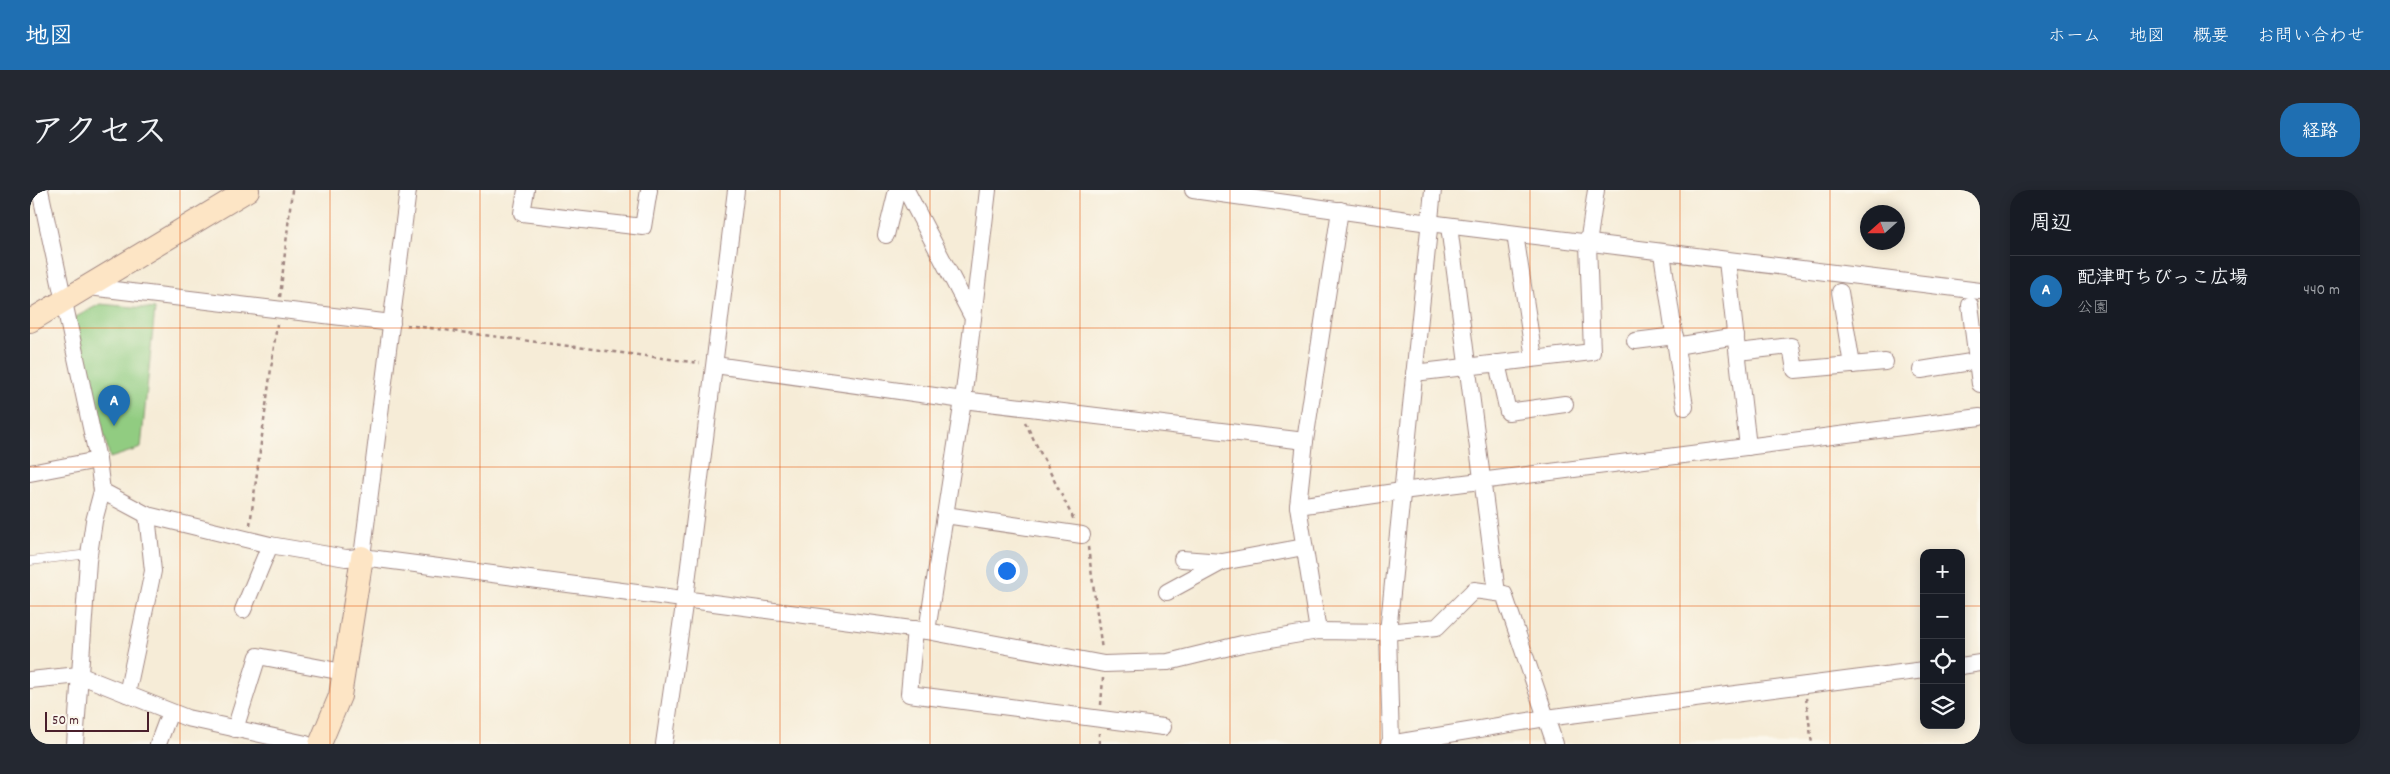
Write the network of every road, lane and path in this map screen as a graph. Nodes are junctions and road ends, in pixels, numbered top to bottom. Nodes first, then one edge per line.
1 (40, 190) edge
2 (248, 190) edge
3 (292, 190) edge
4 (408, 190) edge
5 (526, 190) edge
6 (649, 190) edge
7 (736, 190) edge
8 (897, 190) edge
9 (906, 190) edge
10 (988, 190) edge
11 (1193, 190) edge
12 (1433, 190) edge
13 (1596, 190) edge
14 (1266, 195) edge
15 (1340, 210) junction
16 (1429, 224) junction
17 (1449, 226) junction
18 (1514, 234) junction
19 (886, 235) dead end
20 (1588, 244) junction
21 (1662, 253) junction
22 (1727, 260) junction
23 (88, 287) junction
24 (1980, 291) edge
25 (1840, 292) dead end
26 (62, 302) junction
27 (1970, 305) dead end
28 (279, 310) junction
29 (973, 318) junction
30 (30, 321) edge
31 (392, 323) junction
32 (1675, 341) junction
33 (1634, 342) dead end
34 (1737, 344) junction
35 (1534, 358) junction
36 (1977, 361) junction
37 (1885, 362) dead end
38 (1498, 363) junction
39 (714, 365) junction
40 (1852, 365) junction
41 (1466, 367) junction
42 (1921, 370) dead end
43 (1414, 373) junction
44 (1980, 384) edge
45 (963, 400) junction
46 (1566, 404) dead end
47 (1685, 407) dead end
48 (1980, 418) edge
49 (1305, 441) junction
50 (1748, 447) junction
51 (98, 460) junction
52 (30, 473) edge
53 (1484, 480) junction
54 (102, 491) junction
55 (1402, 491) junction
56 (1298, 506) junction
57 (147, 515) junction
58 (945, 515) junction
59 (1082, 534) dead end
60 (248, 538) junction
61 (270, 545) junction
62 (1304, 547) junction
63 (89, 554) junction
64 (362, 558) junction
65 (1182, 558) dead end
66 (30, 561) edge
67 (1222, 562) junction
68 (1167, 592) dead end
69 (1497, 593) junction
70 (685, 598) junction
71 (244, 610) dead end
72 (921, 630) junction
73 (1318, 631) junction
74 (1388, 632) junction
75 (1980, 663) edge
76 (1965, 665) edge
77 (1920, 670) edge
78 (344, 672) junction
79 (79, 675) junction
80 (30, 680) edge
81 (1804, 685) junction
82 (127, 694) junction
83 (170, 712) junction
84 (1546, 718) junction
85 (1163, 727) dead end
86 (235, 729) junction
87 (75, 744) edge
88 (158, 744) edge
89 (306, 744) edge
90 (320, 744) edge
91 (664, 744) edge
92 (1390, 744) edge
93 (1555, 744) edge
94 (1812, 744) edge

1 - 26 street
2 - 23 street
3 - 28 path
4 - 31 street
5 - 6 street
7 - 39 street
8 - 19 street
9 - 29 street
10 - 29 street
11 - 14 street
12 - 16 street
13 - 20 street
14 - 15 street
15 - 16 street
15 - 49 street
16 - 17 street
16 - 43 street
17 - 18 street
17 - 41 street
18 - 20 street
18 - 35 street
20 - 21 street
20 - 35 street
21 - 22 street
21 - 32 street
22 - 24 street
22 - 34 street
23 - 26 street
23 - 28 street
25 - 40 street
26 - 30 street
26 - 51 street
27 - 36 street
28 - 31 street
28 - 60 path
29 - 45 street
31 - 39 path
31 - 64 street
32 - 33 street
32 - 34 street
32 - 47 street
34 - 40 street
34 - 50 street
35 - 38 street
36 - 42 street
36 - 44 street
37 - 40 street
38 - 41 street
38 - 46 street
39 - 45 street
39 - 70 street
41 - 43 street
41 - 53 street
43 - 55 street
45 - 49 street
45 - 58 street
48 - 50 street
49 - 56 street
50 - 53 street
51 - 52 street
51 - 54 street
53 - 55 street
53 - 69 street
54 - 57 street
54 - 63 street
55 - 56 street
55 - 74 street
56 - 62 street
57 - 60 street
57 - 82 street
58 - 59 street
58 - 72 street
60 - 61 street
61 - 64 street
61 - 71 street
62 - 67 street
62 - 73 street
63 - 66 lane
63 - 79 street
64 - 70 street
64 - 78 street
65 - 67 street
67 - 68 street
69 - 74 street
69 - 84 street
70 - 72 street
70 - 91 street
72 - 73 street
72 - 85 street
73 - 74 street
74 - 92 street
75 - 76 street
77 - 81 street
78 - 86 street
78 - 90 street
79 - 80 street
79 - 82 street
79 - 87 street
81 - 84 street
81 - 94 path
82 - 83 street
83 - 86 street
83 - 88 street
84 - 92 street
84 - 93 street
86 - 89 street

